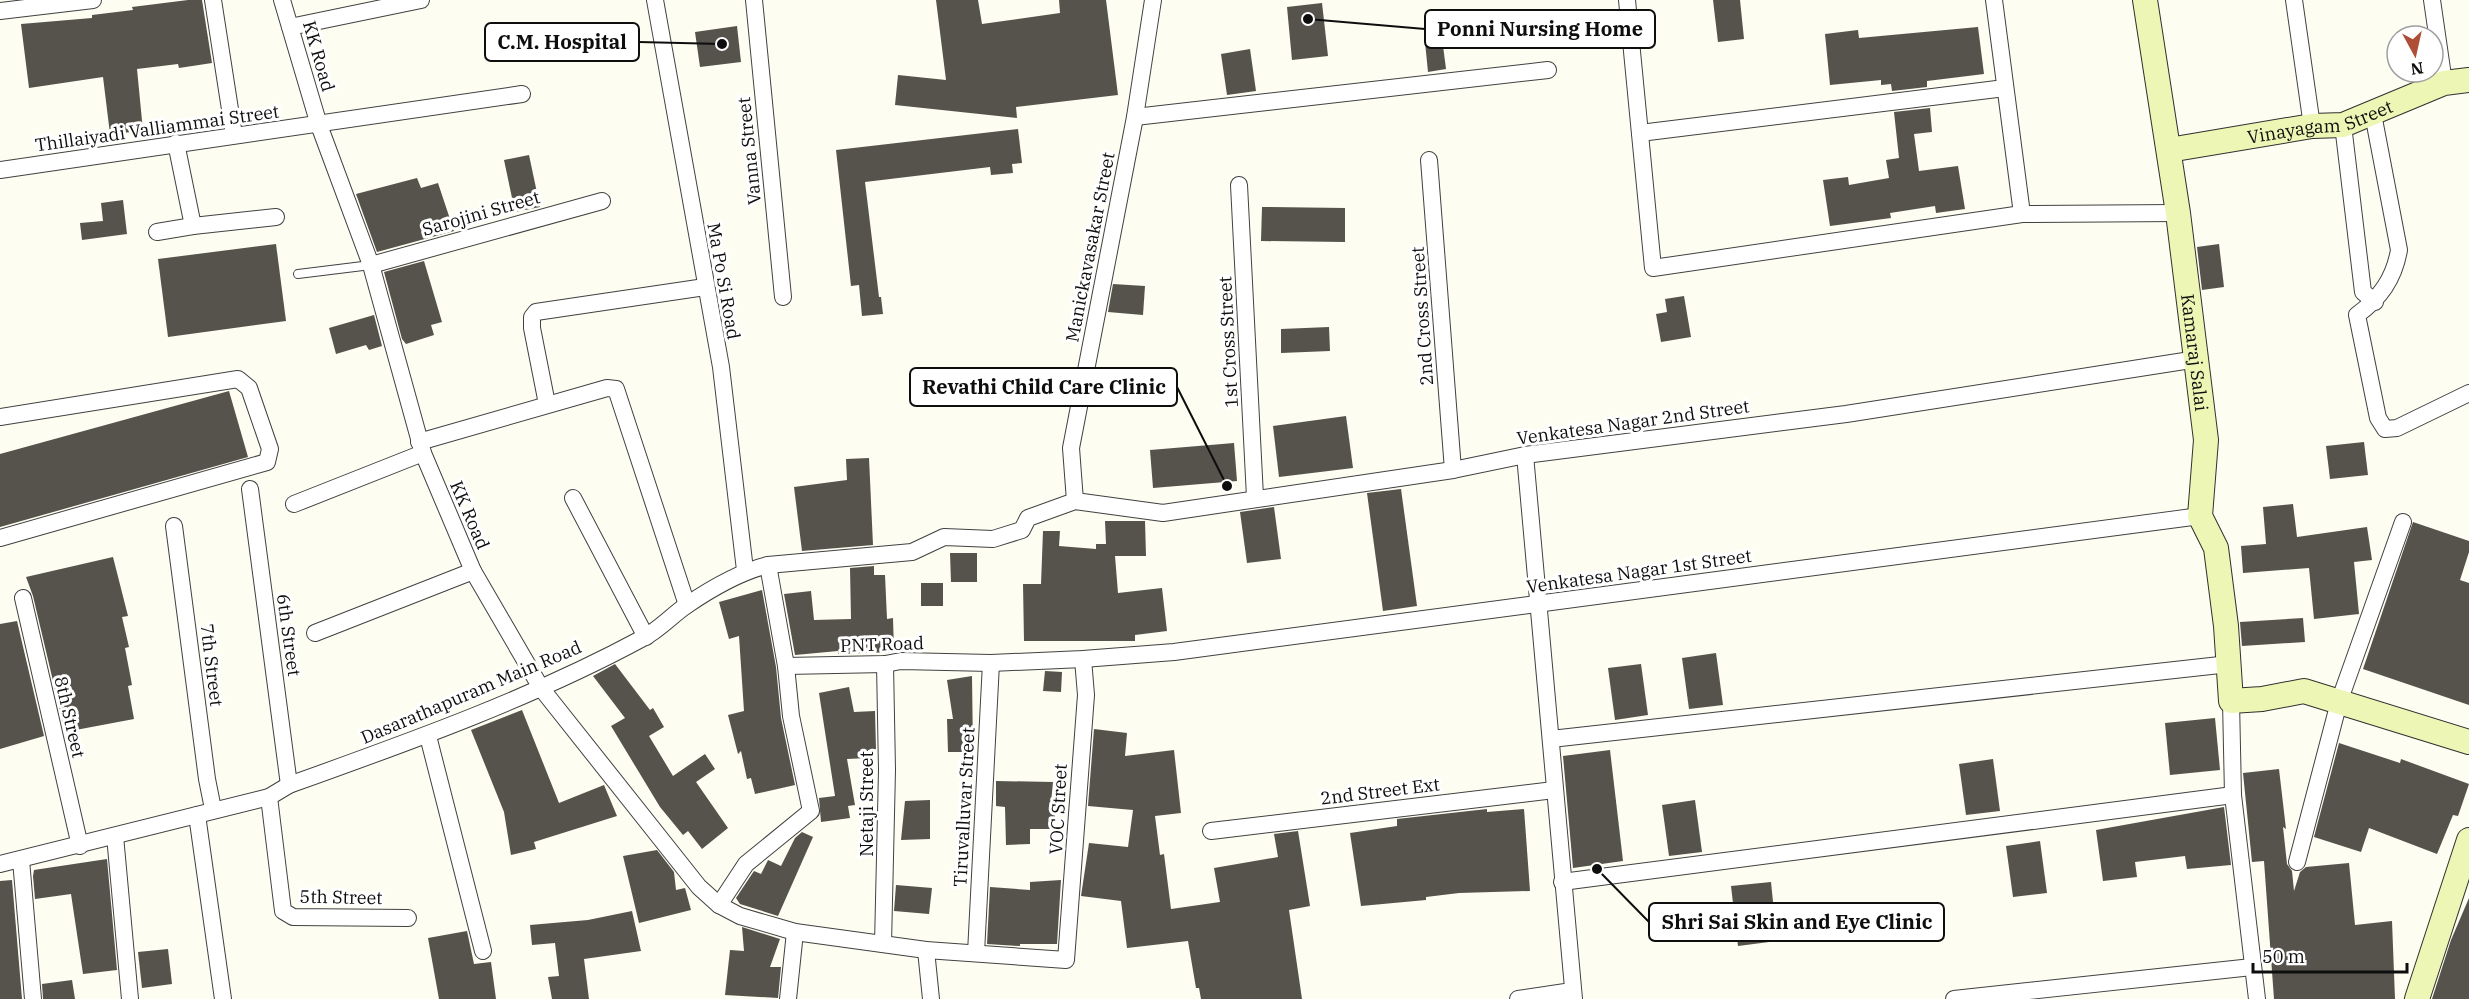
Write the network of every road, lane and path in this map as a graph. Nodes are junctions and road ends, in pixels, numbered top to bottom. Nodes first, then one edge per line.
1 (93, 0) edge
2 (213, 0) edge
3 (282, 0) edge
4 (421, 0) edge
5 (655, 0) edge
6 (754, 0) edge
7 (1153, 0) edge
8 (1627, 0) edge
9 (1994, 0) edge
10 (2145, 0) edge
11 (2295, 0) edge
12 (2432, 0) edge
13 (0, 11) edge
14 (2435, 24) edge
15 (290, 27) junction
16 (1548, 69) dead end
17 (2469, 80) edge
18 (2445, 83) edge
19 (2442, 84) edge
20 (2006, 88) junction
21 (522, 94) dead end
22 (2373, 114) junction
23 (1135, 117) junction
24 (319, 125) junction
25 (2343, 125) junction
26 (2312, 126) junction
27 (1640, 133) junction
28 (234, 135) junction
29 (176, 143) junction
30 (2169, 150) junction
31 (1429, 160) dead end
32 (0, 170) edge
33 (1239, 185) dead end
34 (602, 201) dead end
35 (2178, 213) junction
36 (2022, 214) junction
37 (276, 217) dead end
38 (193, 226) junction
39 (157, 232) dead end
40 (371, 265) junction
41 (298, 274) dead end
42 (705, 287) junction
43 (783, 297) dead end
44 (2375, 302) junction
45 (2197, 359) junction
46 (2469, 393) edge
47 (547, 404) junction
48 (0, 417) edge
49 (421, 447) junction
50 (1525, 455) junction
51 (1453, 470) junction
52 (250, 489) dead end
53 (1255, 497) junction
54 (573, 498) dead end
55 (1075, 501) junction
56 (294, 504) dead end
57 (2200, 516) junction
58 (2403, 522) dead end
59 (174, 526) dead end
60 (0, 538) edge
61 (768, 565) junction
62 (746, 570) junction
63 (473, 571) junction
64 (23, 598) dead end
65 (1538, 604) junction
66 (687, 605) junction
67 (315, 633) dead end
68 (646, 637) junction
69 (1083, 659) junction
70 (991, 663) junction
71 (885, 664) junction
72 (2229, 664) junction
73 (786, 666) junction
74 (541, 688) junction
75 (2231, 701) junction
76 (2339, 702) junction
77 (428, 736) junction
78 (1551, 739) junction
79 (2469, 742) edge
80 (289, 785) junction
81 (1554, 790) junction
82 (2233, 795) junction
83 (269, 796) junction
84 (205, 812) junction
85 (1211, 831) dead end
86 (115, 836) junction
87 (2469, 840) edge
88 (80, 846) junction
89 (21, 860) junction
90 (2297, 862) dead end
91 (0, 864) edge
92 (1562, 882) junction
93 (2461, 888) edge
94 (719, 905) junction
95 (408, 918) dead end
96 (795, 932) junction
97 (883, 944) junction
98 (926, 950) junction
99 (483, 951) dead end
100 (976, 953) junction
101 (1065, 960) joint
102 (2252, 967) junction
103 (1573, 995) edge
104 (33, 999) edge
105 (130, 999) edge
106 (223, 999) edge
107 (788, 999) edge
108 (931, 999) edge
109 (1518, 999) edge
110 (1954, 999) edge
111 (2257, 999) edge
112 (2417, 999) edge

1 - 13 street
2 - 28 street
3 - 15 street, KK Road
4 - 15 street
5 - 42 street, Ma Po Si Road
6 - 43 street, Vanna Street
7 - 23 street, Manickavasakar Street
8 - 27 street
9 - 20 street
10 - 30 street, Kamaraj Salai
11 - 26 street
12 - 14 street
15 - 24 street, KK Road
16 - 23 street
17 - 18 street, Vinayagam Street
19 - 22 street, Vinayagam Street
20 - 27 street
20 - 36 street
21 - 24 street, Thillaiyadi Valliammai Street
22 - 25 street, Vinayagam Street
22 - 44 street
23 - 55 street, Manickavasakar Street
24 - 28 street, Thillaiyadi Valliammai Street
24 - 40 street, KK Road
25 - 26 street, Vinayagam Street
25 - 44 street
26 - 30 street, Vinayagam Street
27 - 36 street
28 - 29 street, Thillaiyadi Valliammai Street
29 - 32 street, Thillaiyadi Valliammai Street
29 - 38 street
30 - 35 street, Kamaraj Salai
31 - 51 street, 2nd Cross Street
33 - 53 street, 1st Cross Street
34 - 40 street, Sarojini Street
35 - 36 street
35 - 45 street, Kamaraj Salai
37 - 38 street
38 - 39 street
40 - 41 lane
40 - 49 street, KK Road
42 - 47 street
42 - 62 street, Ma Po Si Road
44 - 46 street
45 - 50 street, Venkatesa Nagar 2nd Street
45 - 57 street, Kamaraj Salai
47 - 49 street
47 - 66 street
48 - 60 street
49 - 56 street
49 - 63 street, KK Road
50 - 51 street, Venkatesa Nagar 2nd Street
50 - 65 street
51 - 53 street, Venkatesa Nagar 2nd Street
52 - 80 street, 6th Street
53 - 55 street, Venkatesa Nagar 2nd Street
54 - 68 street
55 - 61 street, Dasarathapuram Main Road
57 - 65 street, Venkatesa Nagar 1st Street
57 - 72 street
58 - 76 street
59 - 84 street, 7th Street
61 - 62 street, Dasarathapuram Main Road
61 - 73 street
62 - 66 street, Dasarathapuram Main Road
63 - 67 street
63 - 74 street, KK Road
64 - 88 street, 8th Street
65 - 69 street, Venkatesa Nagar 1st Street
65 - 78 street
66 - 68 street, Dasarathapuram Main Road
68 - 74 street, Dasarathapuram Main Road
69 - 70 street, PNT Road
69 - 101 street, VOC Street
70 - 71 street, PNT Road
70 - 100 street, Tiruvalluvar Street
71 - 73 street, PNT Road
71 - 97 street, Netaji Street
72 - 75 street
72 - 78 street
73 - 94 street
74 - 77 street, Dasarathapuram Main Road
74 - 94 street, KK Road
75 - 76 street
75 - 82 street
76 - 79 street
76 - 90 street
77 - 80 street, Dasarathapuram Main Road
77 - 99 street
78 - 81 street
80 - 83 street, Dasarathapuram Main Road
81 - 85 street, 2nd Street Ext
81 - 92 street
82 - 92 street
82 - 102 street
83 - 84 street, Dasarathapuram Main Road
83 - 95 street, 5th Street
84 - 86 street, Dasarathapuram Main Road
84 - 106 street, 7th Street
86 - 88 street, Dasarathapuram Main Road
86 - 105 street
87 - 93 street
88 - 89 street, Dasarathapuram Main Road
89 - 91 street, Dasarathapuram Main Road
89 - 104 street
92 - 103 street
93 - 112 street
94 - 96 street, KK Road
96 - 97 street, KK Road
96 - 107 street
97 - 98 street, KK Road
98 - 100 street, KK Road
98 - 108 street
100 - 101 street, KK Road
102 - 110 street
102 - 111 street
103 - 109 street

